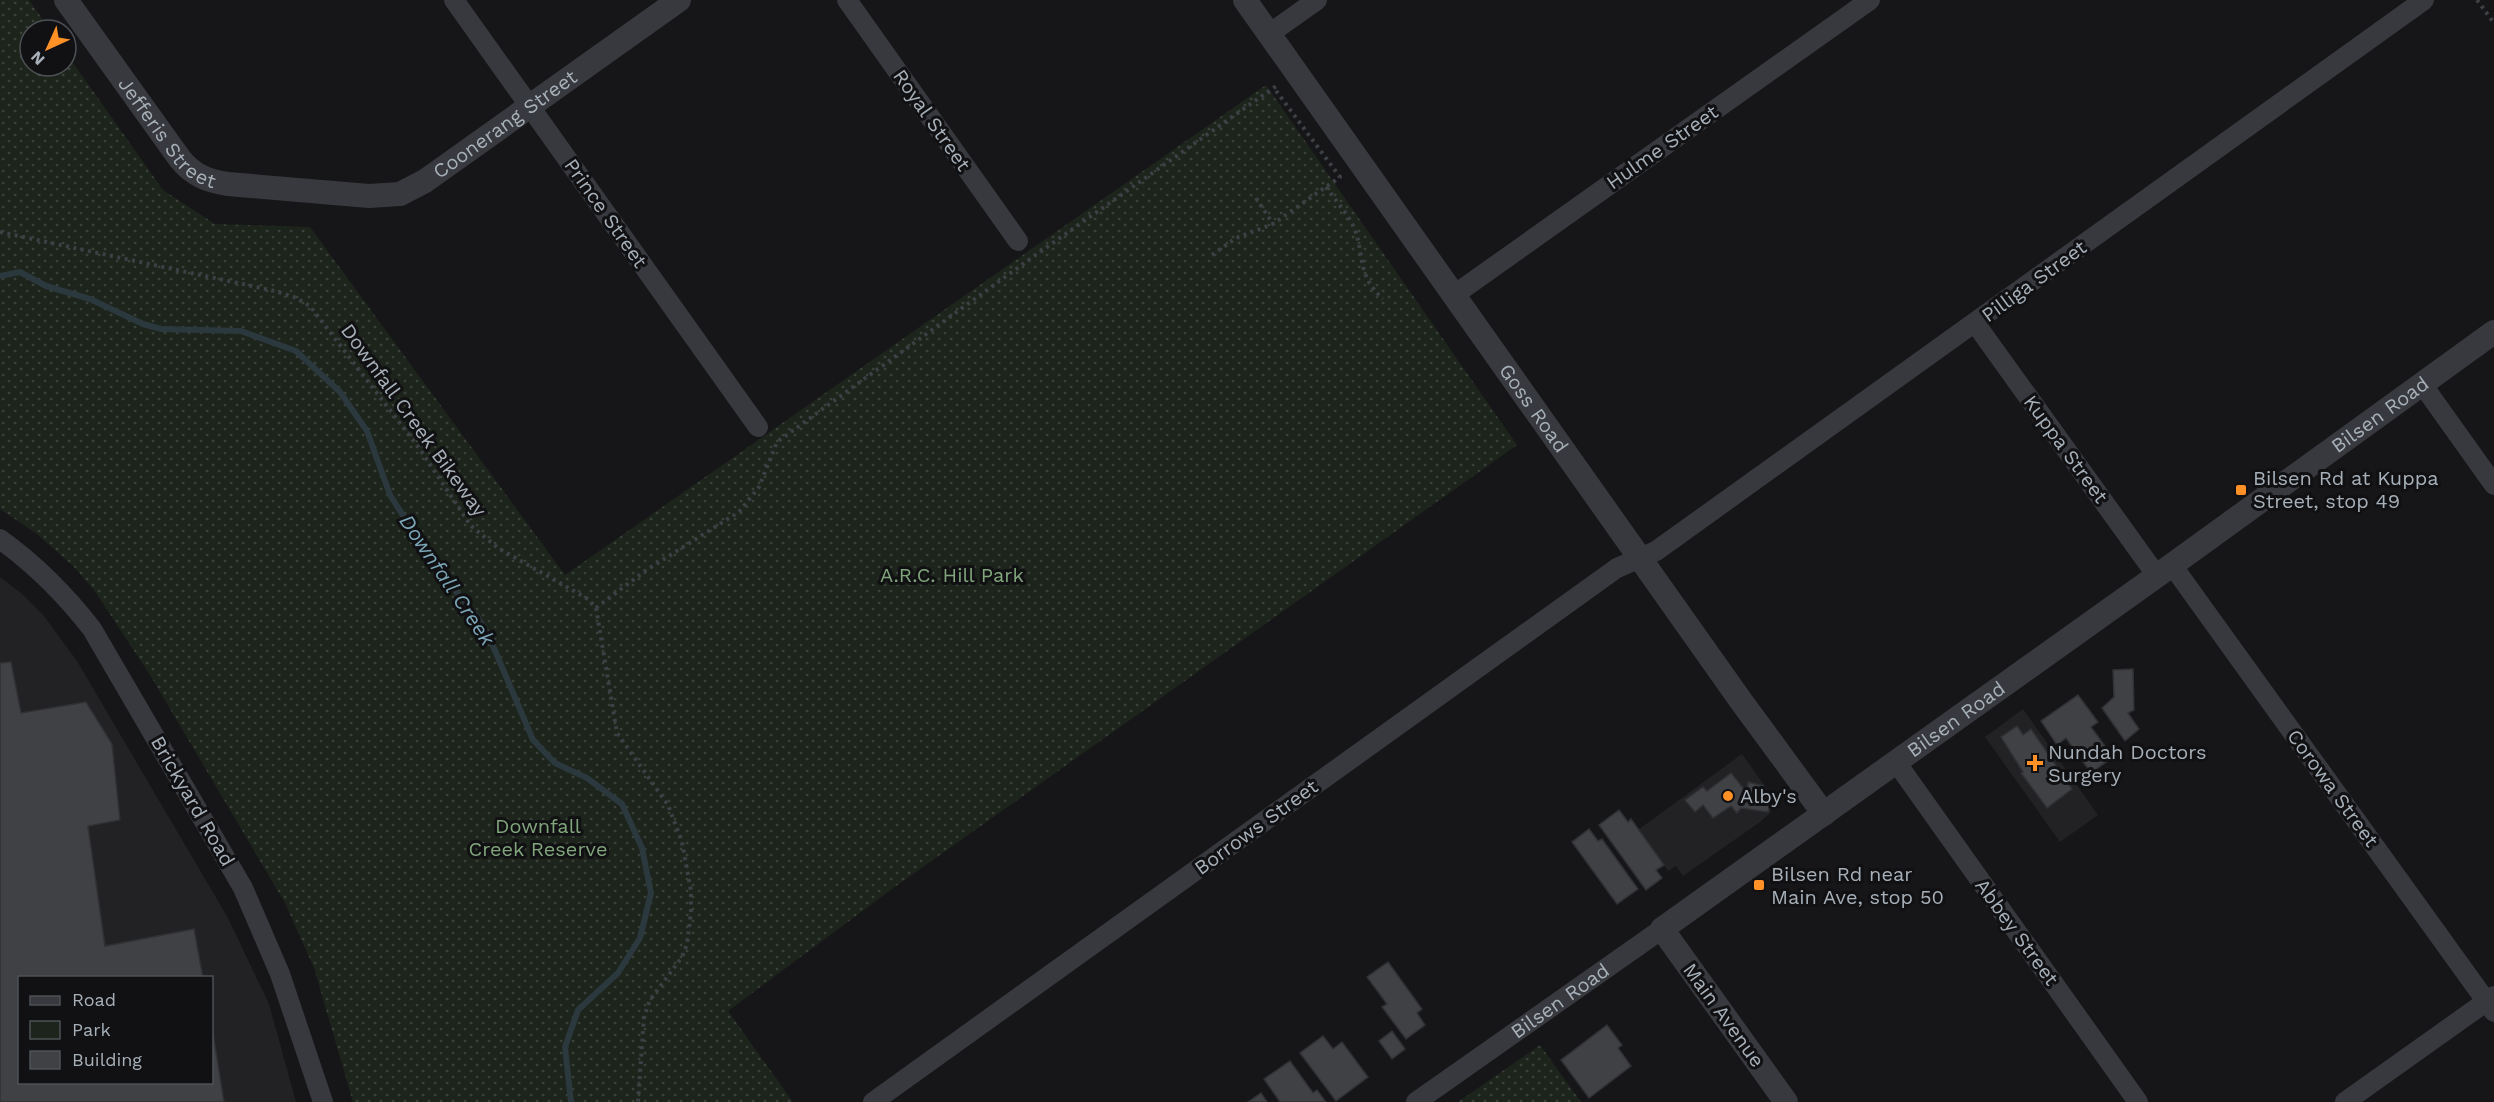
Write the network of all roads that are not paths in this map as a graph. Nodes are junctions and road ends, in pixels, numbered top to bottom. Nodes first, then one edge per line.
1 (66, 0) edge
2 (454, 0) edge
3 (679, 0) edge
4 (847, 0) edge
5 (1245, 0) edge
6 (1317, 0) edge
7 (1870, 0) edge
8 (2424, 0) edge
9 (1269, 34) junction
10 (530, 107) junction
11 (312, 190) joint
12 (1018, 241) dead end
13 (1454, 295) junction
14 (1975, 323) junction
15 (2494, 332) edge
16 (2422, 384) junction
17 (758, 427) dead end
18 (2494, 485) edge
19 (0, 539) edge
20 (1641, 557) junction
21 (2165, 570) junction
22 (1896, 762) junction
23 (1824, 814) junction
24 (1662, 929) junction
25 (2492, 1003) edge
26 (323, 1102) edge
27 (873, 1102) edge
28 (1416, 1102) edge
29 (1785, 1102) edge
30 (2138, 1102) edge
31 (2345, 1102) edge

1 - 11 street, Jefferis Street
2 - 10 street, Prince Street
3 - 10 street, Coonerang Street
4 - 12 street, Royal Street
5 - 9 street, Goss Road
6 - 9 street
7 - 13 street, Hulme Street
8 - 14 street, Pilliga Street
9 - 13 street, Goss Road
10 - 11 street, Coonerang Street
10 - 17 street, Prince Street
13 - 20 street, Goss Road
14 - 20 street, Pilliga Street
14 - 21 street, Kuppa Street
15 - 16 street, Bilsen Road
16 - 18 street
16 - 21 street, Bilsen Road
19 - 26 street, Brickyard Road
20 - 23 street, Goss Road
20 - 27 street, Borrows Street
21 - 22 street, Bilsen Road
21 - 25 street, Corowa Street
22 - 23 street, Bilsen Road
22 - 30 street, Abbey Street
23 - 24 street, Bilsen Road
24 - 28 street, Bilsen Road
24 - 29 street, Main Avenue
25 - 31 street

